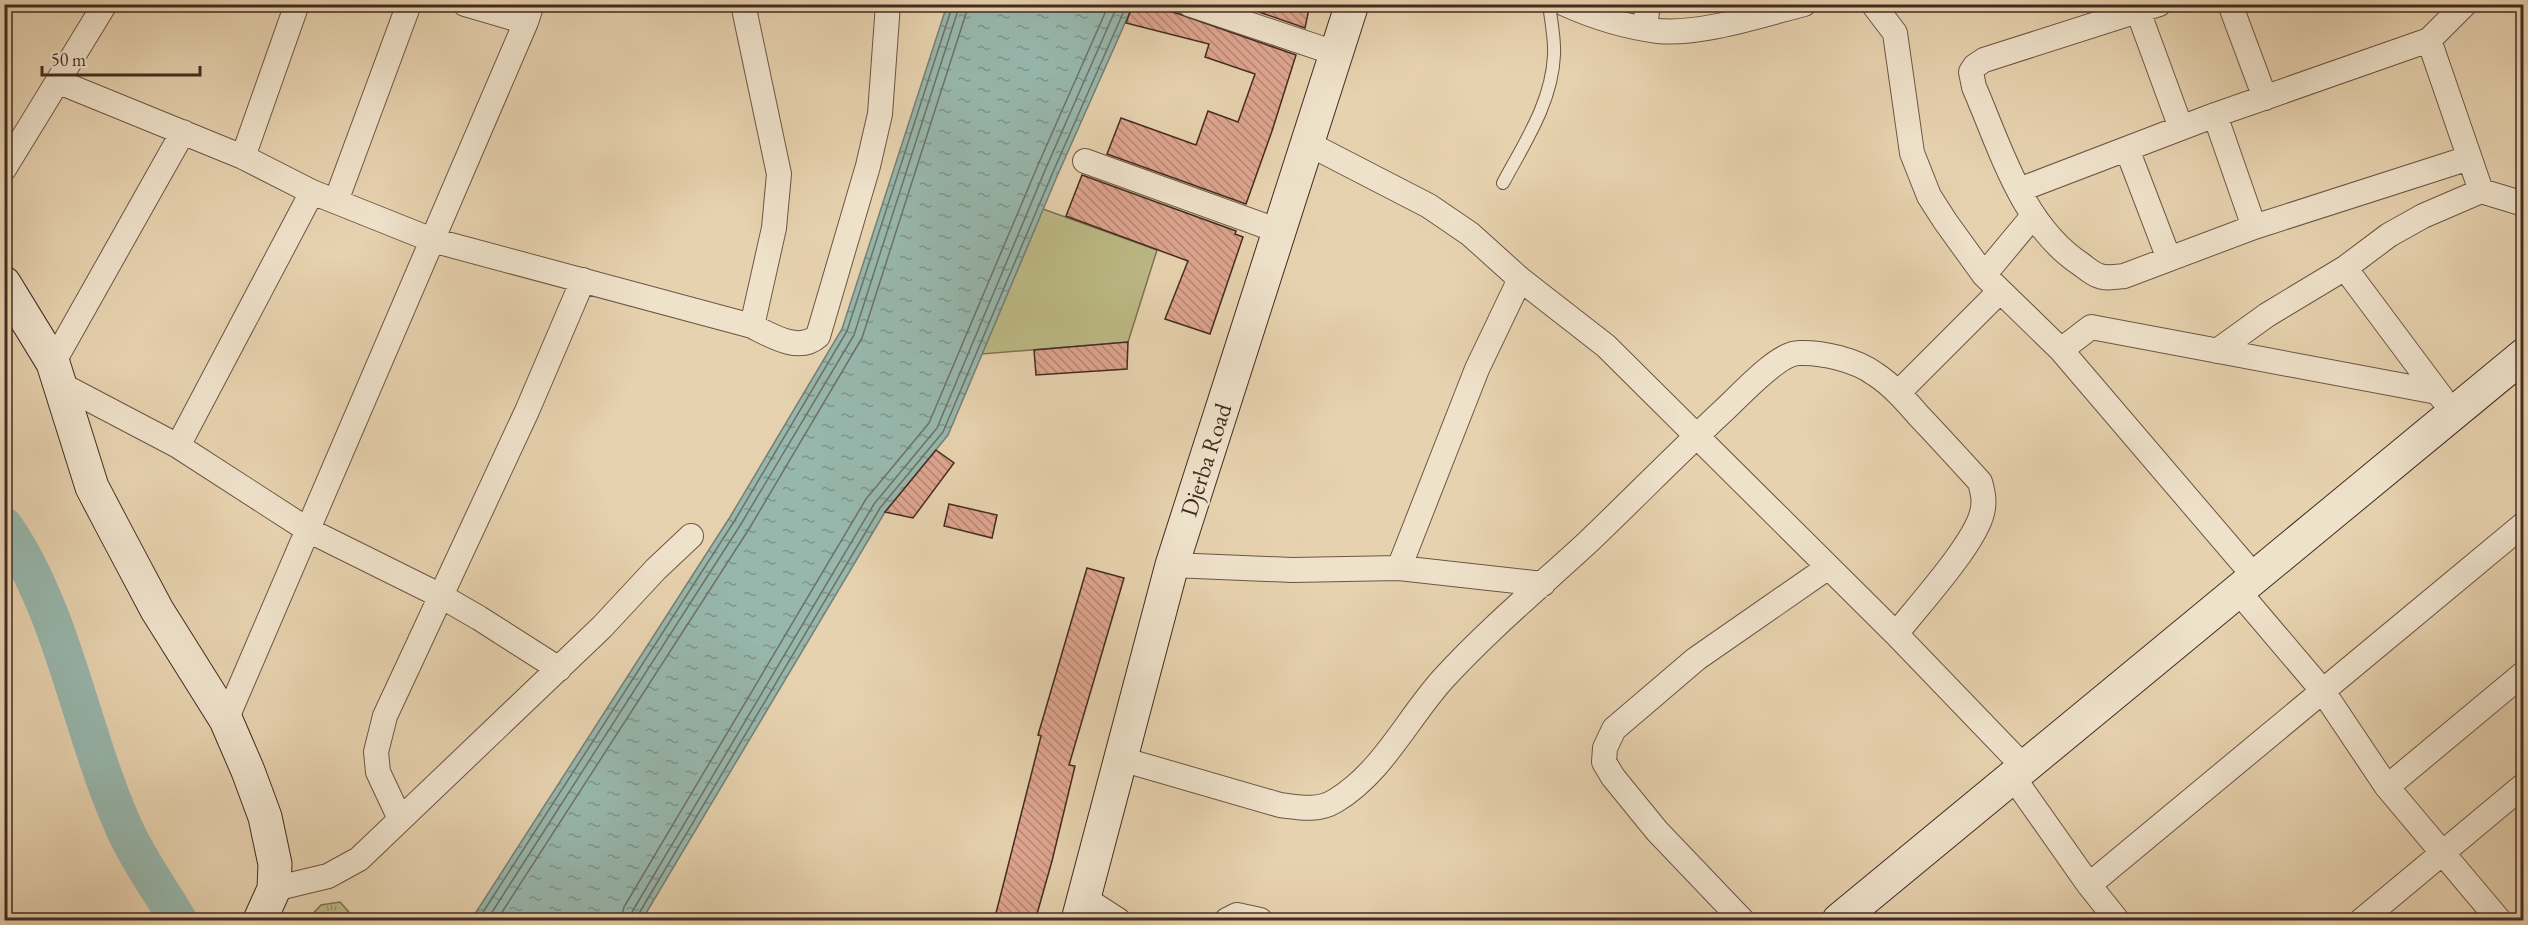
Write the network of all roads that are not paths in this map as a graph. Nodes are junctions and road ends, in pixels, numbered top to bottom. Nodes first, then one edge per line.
1 (105, 4) edge
2 (297, 4) edge
3 (409, 4) edge
4 (465, 4) edge
5 (744, 4) edge
6 (888, 4) edge
7 (1189, 4) edge
8 (1352, 4) edge
9 (1549, 4) edge
10 (1565, 4) edge
11 (1804, 4) edge
12 (2230, 4) edge
13 (1874, 5) edge
14 (2148, 8) edge
15 (2454, 8) edge
16 (529, 13) edge
17 (1647, 16) edge
18 (2429, 40) junction
19 (1335, 53) junction
20 (59, 82) junction
21 (2265, 98) junction
22 (2216, 115) junction
23 (2181, 128) junction
24 (183, 132) junction
25 (1307, 143) junction
26 (2127, 149) junction
27 (243, 157) junction
28 (2469, 158) junction
29 (1085, 161) dead end
30 (4, 169) edge
31 (1503, 183) dead end
32 (2019, 190) junction
33 (2481, 191) junction
34 (312, 192) junction
35 (336, 201) junction
36 (2523, 204) edge
37 (2033, 216) junction
38 (2254, 227) junction
39 (1279, 231) junction
40 (432, 240) junction
41 (2169, 259) junction
42 (2345, 268) junction
43 (1520, 279) junction
44 (583, 280) junction
45 (4, 283) edge
46 (1992, 284) junction
47 (752, 326) junction
48 (2061, 350) junction
49 (2217, 351) junction
50 (2523, 355) edge
51 (56, 373) junction
52 (1898, 393) junction
53 (2445, 403) junction
54 (1695, 437) junction
55 (178, 446) junction
56 (2523, 524) edge
57 (308, 530) junction
58 (691, 536) dead end
59 (1173, 565) junction
60 (1399, 568) junction
61 (1827, 568) junction
62 (1543, 584) junction
63 (2246, 584) junction
64 (441, 596) junction
65 (1896, 634) junction
66 (559, 669) junction
67 (2523, 673) edge
68 (2322, 690) junction
69 (226, 720) junction
70 (1121, 759) junction
71 (2019, 772) junction
72 (2523, 785) edge
73 (2387, 787) junction
74 (400, 819) junction
75 (2443, 854) junction
76 (2089, 885) junction
77 (274, 889) junction
78 (1081, 909) edge
79 (260, 921) edge
80 (1118, 921) edge
81 (1227, 921) edge
82 (1260, 921) edge
83 (1742, 921) edge
84 (1839, 921) edge
85 (2117, 921) edge
86 (2362, 921) edge
87 (2499, 921) edge

1 - 20 street
2 - 27 street
3 - 35 street
4 - 16 street
5 - 47 street
6 - 47 street
7 - 19 street
8 - 19 main road, Djerba Road
9 - 31 lane
10 - 17 street
11 - 17 street
12 - 21 street
13 - 46 street
14 - 23 street
14 - 32 street
15 - 18 street
16 - 40 street
18 - 21 street
18 - 28 street
19 - 25 main road, Djerba Road
20 - 24 street
20 - 30 street
21 - 22 street
22 - 23 street
22 - 38 street
23 - 26 street
24 - 27 street
24 - 51 street
25 - 39 main road, Djerba Road
25 - 43 street
26 - 32 street
26 - 41 street
27 - 34 street
28 - 33 street
28 - 38 street
29 - 39 street
32 - 37 street
33 - 36 street
33 - 42 street
34 - 35 street
34 - 55 street
35 - 40 street
37 - 41 street
37 - 46 street
38 - 41 street
39 - 59 main road, Djerba Road
40 - 44 street
40 - 57 street
42 - 49 street
42 - 53 street
43 - 54 street
43 - 60 street
44 - 47 street
44 - 64 street
45 - 51 main road
46 - 48 street
46 - 52 street
48 - 49 street
48 - 63 street
49 - 53 street
50 - 53 main road
51 - 55 street
51 - 69 main road
52 - 54 street
52 - 65 street
53 - 63 main road
54 - 61 street
54 - 62 street
55 - 57 street
56 - 68 street
57 - 64 street
57 - 69 street
58 - 66 street
59 - 60 street
59 - 70 main road, Djerba Road
60 - 62 street
61 - 65 street
61 - 83 street
62 - 70 street
63 - 68 street
63 - 71 main road
64 - 66 street
64 - 74 street
65 - 71 street
66 - 74 street
67 - 73 street
68 - 73 street
68 - 76 street
69 - 77 main road
70 - 78 main road, Djerba Road
71 - 76 street
71 - 84 main road
72 - 75 street
73 - 75 street
74 - 77 street
75 - 86 street
75 - 87 street
76 - 85 street
77 - 79 main road
78 - 80 street
81 - 82 street

